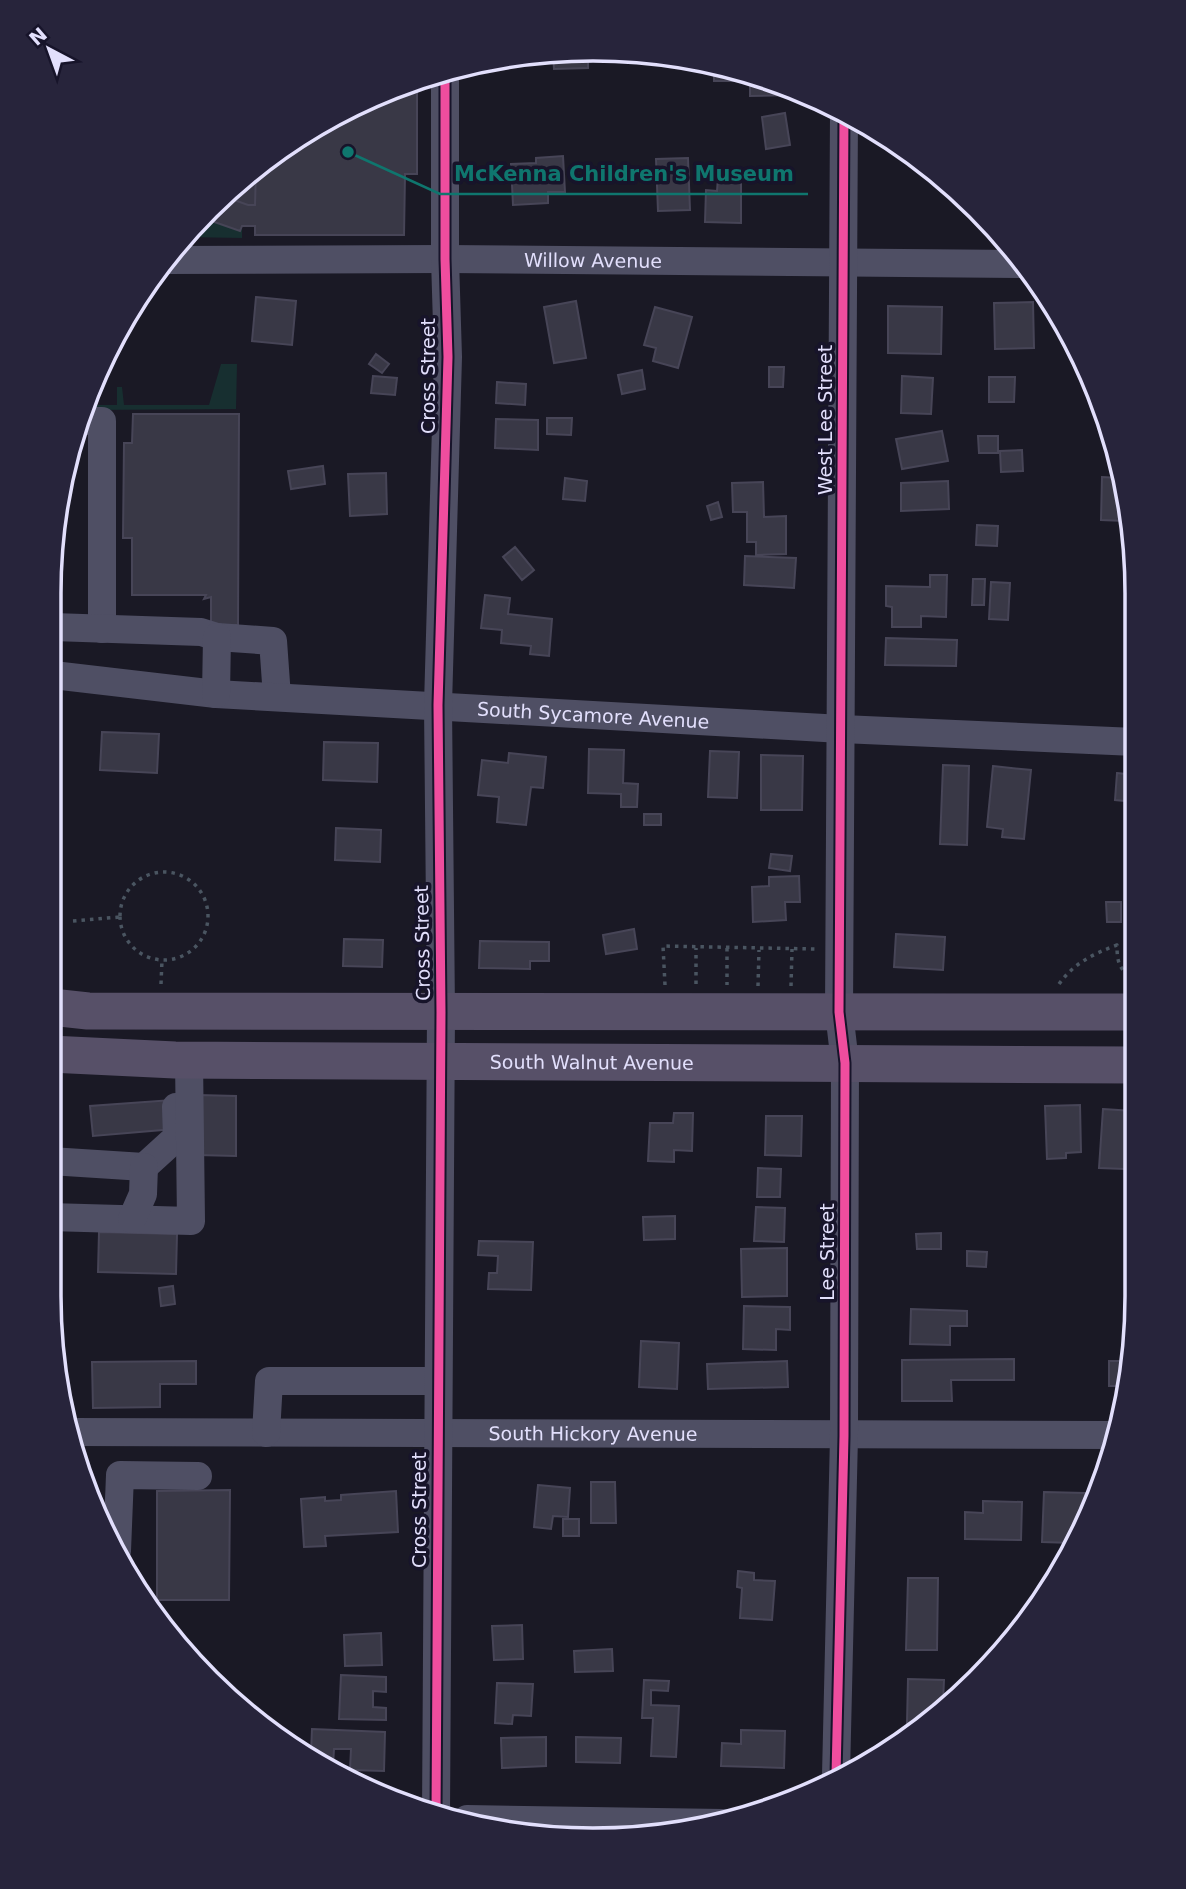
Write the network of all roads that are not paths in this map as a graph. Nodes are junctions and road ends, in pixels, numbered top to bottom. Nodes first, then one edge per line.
1 (445, 82) edge
2 (844, 124) edge
3 (445, 259) junction
4 (178, 260) edge
5 (844, 263) junction
6 (1011, 264) edge
7 (89, 421) edge
8 (61, 627) edge
9 (102, 629) junction
10 (217, 637) junction
11 (61, 676) edge
12 (216, 694) junction
13 (277, 697) junction
14 (438, 705) junction
15 (842, 729) junction
16 (1125, 742) edge
17 (61, 1008) edge
18 (441, 1012) junction
19 (839, 1012) junction
20 (1125, 1012) edge
21 (61, 1054) edge
22 (182, 1060) junction
23 (439, 1062) junction
24 (845, 1063) junction
25 (1125, 1065) edge
26 (61, 1162) edge
27 (144, 1167) junction
28 (61, 1217) edge
29 (132, 1219) junction
30 (438, 1381) junction
31 (79, 1432) edge
32 (437, 1432) junction
33 (173, 1433) junction
34 (265, 1433) junction
35 (1107, 1435) edge
36 (844, 1436) junction
37 (118, 1534) edge
38 (836, 1769) edge
39 (436, 1804) edge
40 (500, 1820) edge
41 (668, 1822) edge

1 - 3 street, Cross Street
2 - 5 street, West Lee Street
3 - 4 street, Willow Avenue
3 - 5 street, Willow Avenue
3 - 14 street, Cross Street
5 - 6 street, Willow Avenue
5 - 15 street, West Lee Street
7 - 9 street
8 - 9 street
9 - 10 street
10 - 12 street
10 - 13 street
11 - 12 street, South Sycamore Avenue
12 - 13 street, South Sycamore Avenue
13 - 14 street, South Sycamore Avenue
14 - 15 street, South Sycamore Avenue
14 - 18 street, Cross Street
15 - 16 street, South Sycamore Avenue
15 - 19 street, Lee Street
17 - 18 main road
18 - 19 main road
18 - 23 street, Cross Street
19 - 20 main road
19 - 24 street, Lee Street
21 - 22 main road, South Walnut Avenue
22 - 23 main road, South Walnut Avenue
22 - 27 street
22 - 29 street
23 - 24 main road, South Walnut Avenue
23 - 30 street, Cross Street
24 - 25 main road, South Walnut Avenue
24 - 36 street, Lee Street
26 - 27 street
27 - 29 street
28 - 29 street
30 - 32 street, Cross Street
30 - 34 street
31 - 33 street, South Hickory Avenue
32 - 34 street, South Hickory Avenue
32 - 36 street, South Hickory Avenue
32 - 39 street, Cross Street
33 - 34 street, South Hickory Avenue
33 - 37 street
35 - 36 street, South Hickory Avenue
36 - 38 street, Lee Street
40 - 41 street

